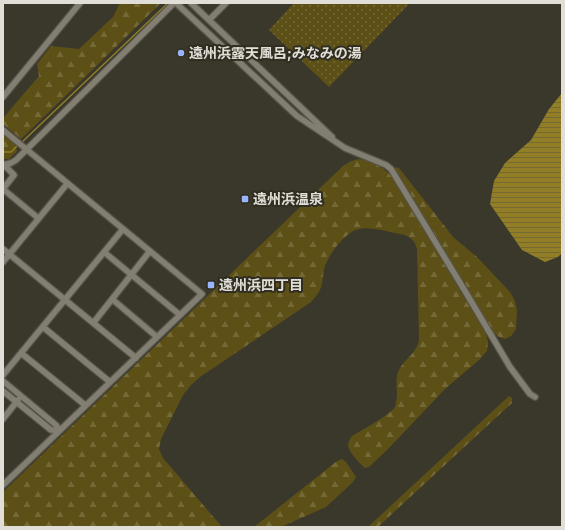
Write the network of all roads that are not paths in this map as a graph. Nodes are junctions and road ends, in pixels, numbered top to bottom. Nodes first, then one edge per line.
1 (80, 3) edge
2 (175, 3) edge
3 (191, 3) edge
4 (226, 3) edge
5 (209, 20) junction
6 (3, 97) edge
7 (3, 130) edge
8 (340, 144) junction
9 (26, 150) junction
10 (4, 165) edge
11 (67, 184) junction
12 (38, 218) junction
13 (123, 229) junction
14 (3, 249) edge
15 (150, 251) junction
16 (104, 252) junction
17 (9, 255) junction
18 (3, 262) edge
19 (132, 274) junction
20 (65, 299) junction
21 (112, 299) junction
22 (180, 315) junction
23 (94, 322) junction
24 (43, 327) junction
25 (157, 337) junction
26 (21, 353) junction
27 (136, 358) junction
28 (3, 375) edge
29 (3, 381) edge
30 (110, 382) junction
31 (3, 391) edge
32 (21, 396) junction
33 (535, 397) dead end
34 (17, 402) junction
35 (85, 406) junction
36 (3, 419) edge
37 (59, 430) junction
38 (3, 485) edge

1 - 6 street
2 - 8 street
2 - 9 street
3 - 5 street
4 - 5 street
5 - 8 street
7 - 9 street
8 - 33 street
9 - 10 street
9 - 11 street
10 - 12 street
11 - 12 street
11 - 13 street
12 - 17 street
13 - 15 street
13 - 16 street
14 - 17 street
15 - 19 street
15 - 22 street
16 - 19 street
16 - 20 street
17 - 18 street
17 - 20 street
19 - 21 street
19 - 22 street
20 - 23 street
20 - 24 street
21 - 23 street
21 - 25 street
22 - 25 street
23 - 27 street
24 - 26 street
24 - 30 street
25 - 27 street
26 - 28 street
26 - 35 street
27 - 30 street
29 - 32 street
30 - 35 street
31 - 34 street
32 - 34 street
32 - 37 street
34 - 36 street
34 - 37 street
35 - 37 street
37 - 38 street

